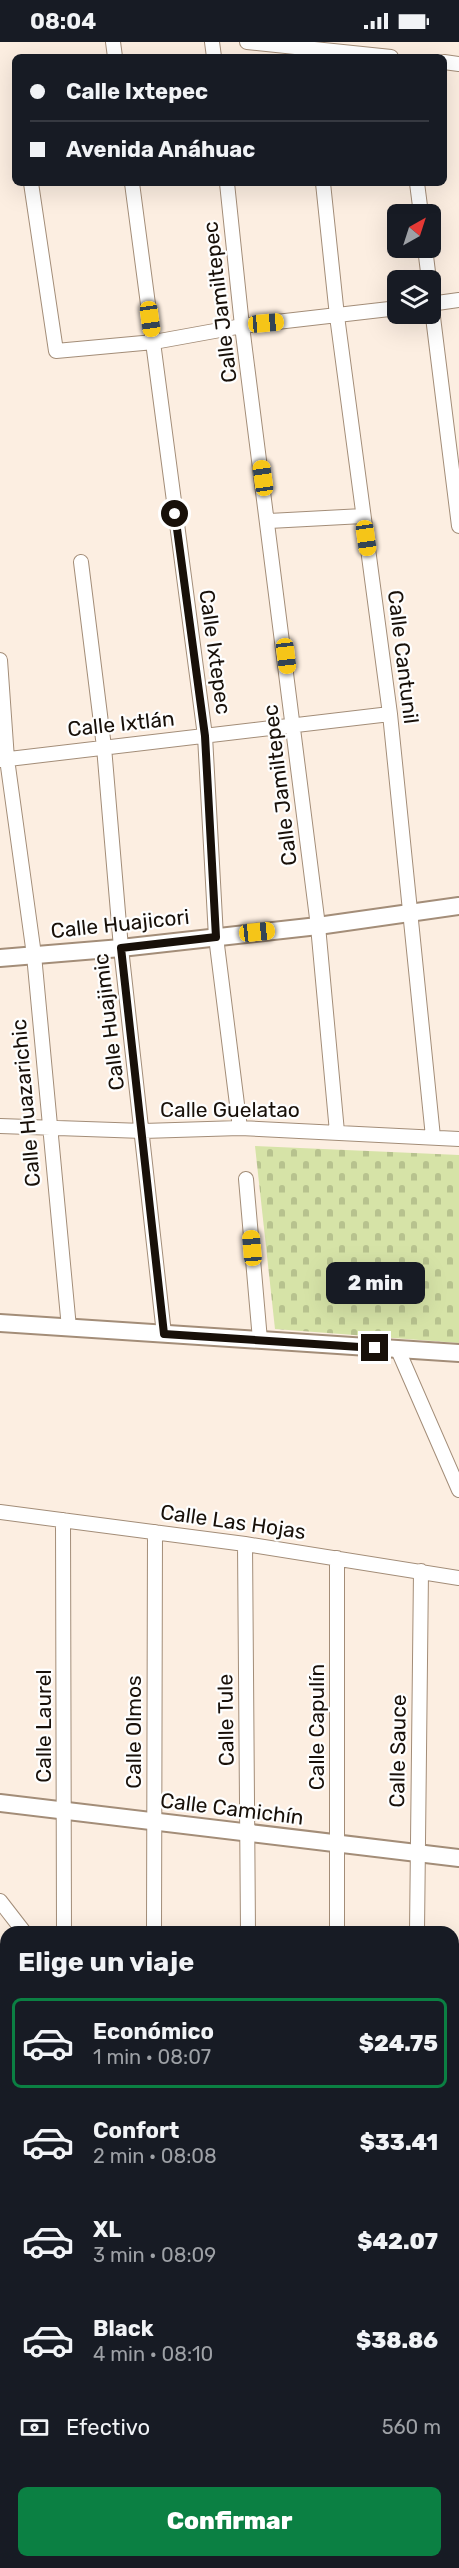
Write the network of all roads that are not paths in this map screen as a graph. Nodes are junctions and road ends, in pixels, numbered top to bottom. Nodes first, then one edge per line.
1 (247, 42) edge
2 (266, 43) edge
3 (364, 54) edge
4 (31, 186) edge
5 (132, 186) edge
6 (227, 186) edge
7 (323, 186) edge
8 (417, 186) edge
9 (420, 204) edge
10 (441, 300) edge
11 (459, 300) edge
12 (387, 309) edge
13 (337, 316) junction
14 (434, 324) edge
15 (242, 326) junction
16 (154, 342) junction
17 (363, 516) junction
18 (269, 521) junction
19 (459, 526) edge
20 (81, 562) dead end
21 (0, 660) edge
22 (390, 714) junction
23 (294, 723) junction
24 (205, 736) junction
25 (104, 747) junction
26 (4, 759) edge
27 (459, 906) edge
28 (410, 911) junction
29 (318, 926) junction
30 (216, 937) junction
31 (121, 948) junction
32 (34, 955) junction
33 (0, 958) edge
34 (0, 1126) edge
35 (50, 1128) junction
36 (240, 1128) junction
37 (143, 1131) junction
38 (337, 1132) junction
39 (433, 1137) junction
40 (459, 1139) edge
41 (246, 1179) dead end
42 (0, 1323) edge
43 (69, 1328) junction
44 (164, 1334) junction
45 (260, 1340) junction
46 (398, 1350) junction
47 (459, 1353) edge
48 (459, 1490) edge
49 (0, 1512) edge
50 (63, 1520) junction
51 (155, 1532) junction
52 (244, 1544) junction
53 (337, 1558) junction
54 (421, 1571) junction
55 (459, 1578) edge
56 (0, 1803) edge
57 (65, 1813) junction
58 (156, 1823) junction
59 (249, 1833) junction
60 (338, 1844) junction
61 (418, 1854) junction
62 (459, 1858) edge
63 (0, 1901) edge
64 (19, 1926) edge
65 (64, 1926) edge
66 (154, 1926) edge
67 (248, 1926) edge
68 (337, 1926) edge
69 (417, 1926) edge

1 - 2 street
2 - 3 street
4 - 16 street
5 - 16 street, Calle Ixtepec
6 - 15 street, Calle Jamiltepec
7 - 13 street, Calle Cantunil
8 - 9 street
10 - 11 street
12 - 13 street
13 - 15 street
13 - 17 street, Calle Cantunil
14 - 19 street
15 - 16 street
15 - 18 street, Calle Jamiltepec
16 - 24 street, Calle Ixtepec
17 - 18 street
17 - 22 street, Calle Cantunil
18 - 23 street, Calle Jamiltepec
20 - 25 street, Calle Huajimic
21 - 26 street, Calle Huazarichic
22 - 23 street, Calle Ixtlán
22 - 28 street, Calle Cantunil
23 - 24 street, Calle Ixtlán
23 - 29 street, Calle Jamiltepec
24 - 25 street, Calle Ixtlán
24 - 30 street, Calle Ixtepec
25 - 26 street, Calle Ixtlán
25 - 31 street, Calle Huajimic
26 - 32 street, Calle Huazarichic
27 - 28 street, Calle Huajicori
28 - 29 street, Calle Huajicori
28 - 39 street, Calle Cantunil
29 - 30 street, Calle Huajicori
29 - 38 street, Calle Jamiltepec
30 - 31 street, Calle Huajicori
30 - 36 street, Calle Ixtepec
31 - 32 street, Calle Huajicori
31 - 37 street, Calle Huajimic
32 - 33 street, Calle Huajicori
32 - 35 street, Calle Huazarichic
34 - 35 street, Calle Guelatao
35 - 37 street, Calle Guelatao
35 - 43 street, Calle Huazarichic
36 - 37 street, Calle Guelatao
36 - 38 street, Calle Guelatao
37 - 44 street, Calle Huajimic
38 - 39 street, Calle Guelatao
39 - 40 street, Calle Guelatao
41 - 45 street
42 - 43 street
43 - 44 street
44 - 45 street
45 - 46 street
46 - 47 street
46 - 48 street
49 - 50 street, Calle Las Hojas
50 - 51 street, Calle Las Hojas
50 - 57 street, Calle Laurel
51 - 52 street, Calle Las Hojas
51 - 58 street, Calle Olmos
52 - 53 street, Calle Las Hojas
52 - 59 street, Calle Tule
53 - 54 street, Calle Las Hojas
53 - 60 street, Calle Capulín
54 - 55 street, Calle Las Hojas
54 - 61 street, Calle Sauce
56 - 57 street, Calle Camichín
57 - 58 street, Calle Camichín
57 - 65 street, Calle Laurel
58 - 59 street, Calle Camichín
58 - 66 street, Calle Olmos
59 - 60 street, Calle Camichín
59 - 67 street, Calle Tule
60 - 61 street, Calle Camichín
60 - 68 street, Calle Capulín
61 - 62 street, Calle Camichín
61 - 69 street, Calle Sauce
63 - 64 street

